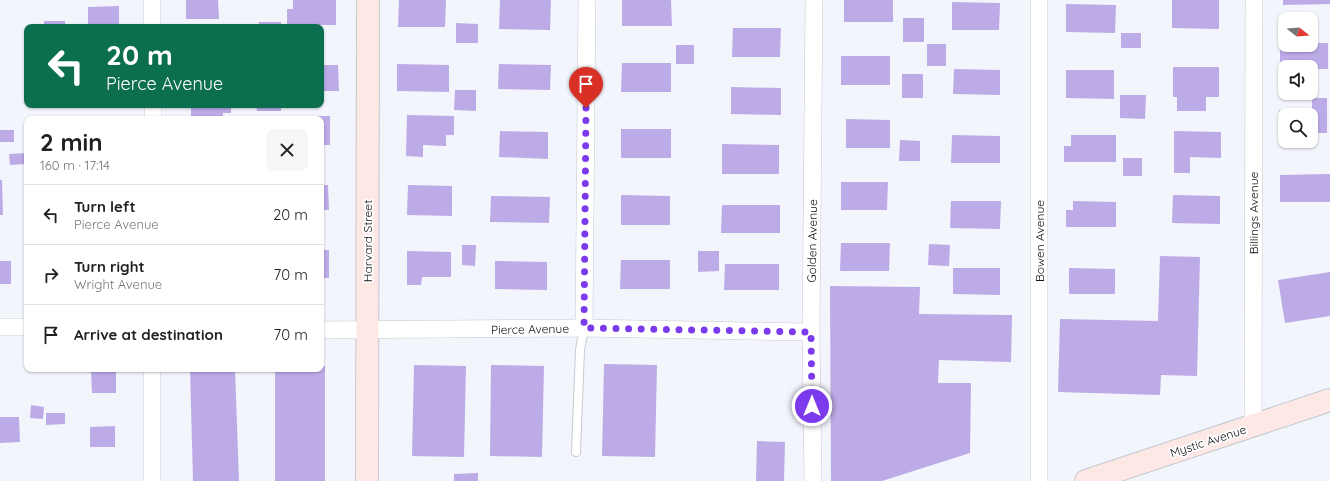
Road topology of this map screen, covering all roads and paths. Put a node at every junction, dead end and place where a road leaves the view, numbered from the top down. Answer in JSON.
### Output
{"nodes":[{"id":1,"x":152,"y":0,"type":"edge"},
{"id":2,"x":368,"y":0,"type":"edge"},
{"id":3,"x":587,"y":0,"type":"edge"},
{"id":4,"x":814,"y":0,"type":"edge"},
{"id":5,"x":1039,"y":0,"type":"edge"},
{"id":6,"x":1254,"y":0,"type":"edge"},
{"id":7,"x":152,"y":24,"type":"edge"},
{"id":8,"x":0,"y":327,"type":"edge"},
{"id":9,"x":24,"y":327,"type":"edge"},
{"id":10,"x":584,"y":328,"type":"junction"},
{"id":11,"x":324,"y":330,"type":"edge"},
{"id":12,"x":367,"y":330,"type":"junction"},
{"id":13,"x":811,"y":332,"type":"junction"},
{"id":14,"x":152,"y":372,"type":"edge"},
{"id":15,"x":1330,"y":400,"type":"edge"},
{"id":16,"x":1253,"y":426,"type":"junction"},
{"id":17,"x":576,"y":452,"type":"dead end"},
{"id":18,"x":152,"y":481,"type":"edge"},
{"id":19,"x":367,"y":481,"type":"edge"},
{"id":20,"x":813,"y":481,"type":"edge"},
{"id":21,"x":1039,"y":481,"type":"edge"},
{"id":22,"x":1086,"y":481,"type":"edge"}],
"edges":[{"from":1,"to":7,"type":"street"},
{"from":2,"to":12,"type":"main road","name":"Harvard Street"},
{"from":3,"to":10,"type":"street"},
{"from":4,"to":13,"type":"street","name":"Golden Avenue"},
{"from":5,"to":21,"type":"street","name":"Bowen Avenue"},
{"from":6,"to":16,"type":"street","name":"Billings Avenue"},
{"from":8,"to":9,"type":"street"},
{"from":10,"to":12,"type":"street","name":"Pierce Avenue"},
{"from":10,"to":13,"type":"street","name":"Pierce Avenue"},
{"from":10,"to":17,"type":"lane"},
{"from":11,"to":12,"type":"street","name":"Pierce Avenue"},
{"from":12,"to":19,"type":"main road","name":"Harvard Street"},
{"from":13,"to":20,"type":"street","name":"Golden Avenue"},
{"from":14,"to":18,"type":"street"},
{"from":15,"to":16,"type":"main road","name":"Mystic Avenue"},
{"from":16,"to":22,"type":"main road","name":"Mystic Avenue"}]}
